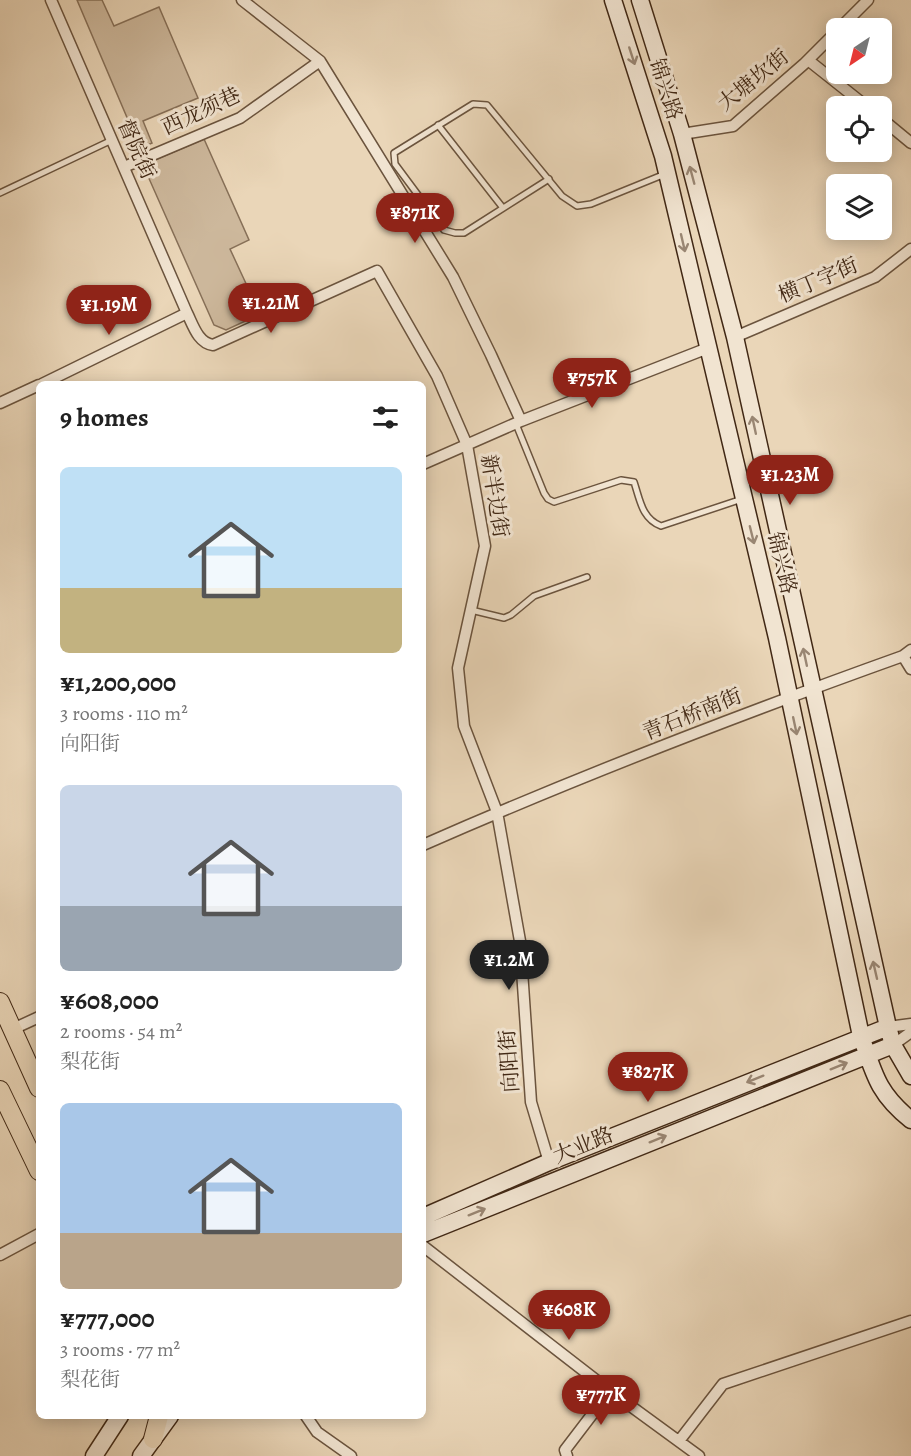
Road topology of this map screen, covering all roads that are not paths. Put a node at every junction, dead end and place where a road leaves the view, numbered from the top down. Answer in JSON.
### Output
{"nodes":[{"id":1,"x":51,"y":0,"type":"edge"},
{"id":2,"x":242,"y":0,"type":"edge"},
{"id":3,"x":613,"y":0,"type":"edge"},
{"id":4,"x":868,"y":0,"type":"edge"},
{"id":5,"x":644,"y":2,"type":"edge"},
{"id":6,"x":850,"y":18,"type":"edge"},
{"id":7,"x":826,"y":42,"type":"edge"},
{"id":8,"x":808,"y":60,"type":"junction"},
{"id":9,"x":320,"y":61,"type":"junction"},
{"id":10,"x":853,"y":96,"type":"edge"},
{"id":11,"x":438,"y":125,"type":"junction"},
{"id":12,"x":892,"y":127,"type":"edge"},
{"id":13,"x":682,"y":134,"type":"junction"},
{"id":14,"x":112,"y":140,"type":"junction"},
{"id":15,"x":911,"y":143,"type":"edge"},
{"id":16,"x":124,"y":167,"type":"junction"},
{"id":17,"x":667,"y":173,"type":"junction"},
{"id":18,"x":549,"y":179,"type":"junction"},
{"id":19,"x":0,"y":193,"type":"edge"},
{"id":20,"x":503,"y":208,"type":"junction"},
{"id":21,"x":911,"y":249,"type":"edge"},
{"id":22,"x":377,"y":271,"type":"joint"},
{"id":23,"x":187,"y":313,"type":"junction"},
{"id":24,"x":735,"y":337,"type":"junction"},
{"id":25,"x":708,"y":348,"type":"junction"},
{"id":26,"x":68,"y":372,"type":"junction"},
{"id":27,"x":49,"y":381,"type":"edge"},
{"id":28,"x":72,"y":381,"type":"edge"},
{"id":29,"x":36,"y":387,"type":"edge"},
{"id":30,"x":0,"y":403,"type":"edge"},
{"id":31,"x":519,"y":422,"type":"junction"},
{"id":32,"x":467,"y":445,"type":"junction"},
{"id":33,"x":426,"y":463,"type":"edge"},
{"id":34,"x":743,"y":498,"type":"junction"},
{"id":35,"x":587,"y":577,"type":"dead end"},
{"id":36,"x":471,"y":610,"type":"junction"},
{"id":37,"x":907,"y":653,"type":"edge"},
{"id":38,"x":911,"y":669,"type":"edge"},
{"id":39,"x":812,"y":688,"type":"junction"},
{"id":40,"x":789,"y":697,"type":"junction"},
{"id":41,"x":497,"y":813,"type":"junction"},
{"id":42,"x":426,"y":844,"type":"edge"},
{"id":43,"x":0,"y":1002,"type":"edge"},
{"id":44,"x":36,"y":1018,"type":"edge"},
{"id":45,"x":911,"y":1024,"type":"edge"},
{"id":46,"x":888,"y":1027,"type":"junction"},
{"id":47,"x":13,"y":1029,"type":"junction"},
{"id":48,"x":911,"y":1032,"type":"edge"},
{"id":49,"x":861,"y":1036,"type":"junction"},
{"id":50,"x":893,"y":1045,"type":"junction"},
{"id":51,"x":867,"y":1054,"type":"junction"},
{"id":52,"x":911,"y":1076,"type":"edge"},
{"id":53,"x":36,"y":1081,"type":"edge"},
{"id":54,"x":0,"y":1090,"type":"edge"},
{"id":55,"x":911,"y":1120,"type":"edge"},
{"id":56,"x":549,"y":1162,"type":"junction"},
{"id":57,"x":36,"y":1165,"type":"edge"},
{"id":58,"x":426,"y":1216,"type":"edge"},
{"id":59,"x":426,"y":1233,"type":"edge"},
{"id":60,"x":36,"y":1236,"type":"edge"},
{"id":61,"x":426,"y":1248,"type":"edge"},
{"id":62,"x":0,"y":1255,"type":"edge"},
{"id":63,"x":911,"y":1321,"type":"edge"},
{"id":64,"x":610,"y":1391,"type":"junction"},
{"id":65,"x":118,"y":1419,"type":"edge"},
{"id":66,"x":158,"y":1419,"type":"edge"},
{"id":67,"x":168,"y":1419,"type":"edge"},
{"id":68,"x":308,"y":1419,"type":"edge"},
{"id":69,"x":153,"y":1439,"type":"junction"},
{"id":70,"x":680,"y":1442,"type":"junction"},
{"id":71,"x":94,"y":1456,"type":"edge"},
{"id":72,"x":141,"y":1456,"type":"edge"},
{"id":73,"x":351,"y":1456,"type":"edge"},
{"id":74,"x":567,"y":1456,"type":"edge"},
{"id":75,"x":699,"y":1456,"type":"edge"}],
"edges":[{"from":1,"to":14,"type":"street","name":"督院街"},
{"from":2,"to":9,"type":"street"},
{"from":3,"to":17,"type":"main road","name":"锦兴路","one_way":true},
{"from":4,"to":6,"type":"street","name":"大塘坎街"},
{"from":5,"to":13,"type":"main road","name":"锦兴路"},
{"from":7,"to":8,"type":"street","name":"大塘坎街"},
{"from":8,"to":10,"type":"street"},
{"from":8,"to":13,"type":"street","name":"大塘坎街"},
{"from":9,"to":16,"type":"street","name":"西龙须巷"},
{"from":9,"to":31,"type":"street"},
{"from":11,"to":18,"type":"lane"},
{"from":11,"to":20,"type":"lane"},
{"from":11,"to":20,"type":"lane"},
{"from":12,"to":15,"type":"street"},
{"from":24,"to":13,"type":"main road","name":"锦兴路","one_way":true},
{"from":14,"to":16,"type":"street","name":"督院街"},
{"from":14,"to":19,"type":"lane"},
{"from":16,"to":23,"type":"street","name":"督院街"},
{"from":17,"to":18,"type":"lane"},
{"from":17,"to":25,"type":"main road","name":"锦兴路","one_way":true},
{"from":18,"to":20,"type":"lane"},
{"from":21,"to":24,"type":"street","name":"横丁字街"},
{"from":22,"to":23,"type":"street","name":"督院街"},
{"from":22,"to":32,"type":"street","name":"新半边街"},
{"from":23,"to":26,"type":"street"},
{"from":39,"to":24,"type":"main road","name":"锦兴路","one_way":true},
{"from":25,"to":31,"type":"street"},
{"from":25,"to":34,"type":"main road","name":"锦兴路"},
{"from":26,"to":27,"type":"street"},
{"from":26,"to":28,"type":"street"},
{"from":29,"to":30,"type":"street"},
{"from":31,"to":32,"type":"street"},
{"from":31,"to":34,"type":"lane"},
{"from":32,"to":33,"type":"street"},
{"from":32,"to":36,"type":"street","name":"新半边街"},
{"from":34,"to":40,"type":"main road","name":"锦兴路","one_way":true},
{"from":35,"to":36,"type":"lane"},
{"from":36,"to":41,"type":"street","name":"新半边街"},
{"from":37,"to":38,"type":"street"},
{"from":37,"to":39,"type":"street","name":"青石桥南街"},
{"from":39,"to":40,"type":"street","name":"青石桥南街"},
{"from":46,"to":39,"type":"main road","name":"锦兴路","one_way":true},
{"from":40,"to":41,"type":"street","name":"青石桥南街"},
{"from":40,"to":49,"type":"main road","name":"锦兴路","one_way":true},
{"from":41,"to":42,"type":"street","name":"青石桥南街"},
{"from":41,"to":56,"type":"street","name":"向阳街"},
{"from":43,"to":47,"type":"main road"},
{"from":44,"to":47,"type":"street"},
{"from":45,"to":46,"type":"street"},
{"from":46,"to":49,"type":"main road","name":"大业路"},
{"from":46,"to":50,"type":"main road","name":"锦兴路"},
{"from":47,"to":53,"type":"main road"},
{"from":48,"to":50,"type":"street"},
{"from":49,"to":51,"type":"main road","name":"锦兴路"},
{"from":49,"to":56,"type":"main road","name":"大业路","one_way":true},
{"from":50,"to":51,"type":"main road","name":"大业路"},
{"from":50,"to":52,"type":"main road","name":"锦兴路"},
{"from":51,"to":55,"type":"main road","name":"锦兴路"},
{"from":59,"to":51,"type":"main road","name":"大业路","one_way":true},
{"from":54,"to":57,"type":"main road"},
{"from":56,"to":58,"type":"main road","name":"大业路"},
{"from":60,"to":62,"type":"street"},
{"from":61,"to":64,"type":"street"},
{"from":63,"to":70,"type":"street"},
{"from":64,"to":70,"type":"street"},
{"from":64,"to":74,"type":"street"},
{"from":65,"to":71,"type":"main road"},
{"from":66,"to":69,"type":"main road"},
{"from":67,"to":69,"type":"main road"},
{"from":68,"to":73,"type":"street"},
{"from":69,"to":72,"type":"main road"},
{"from":70,"to":75,"type":"street"}]}
